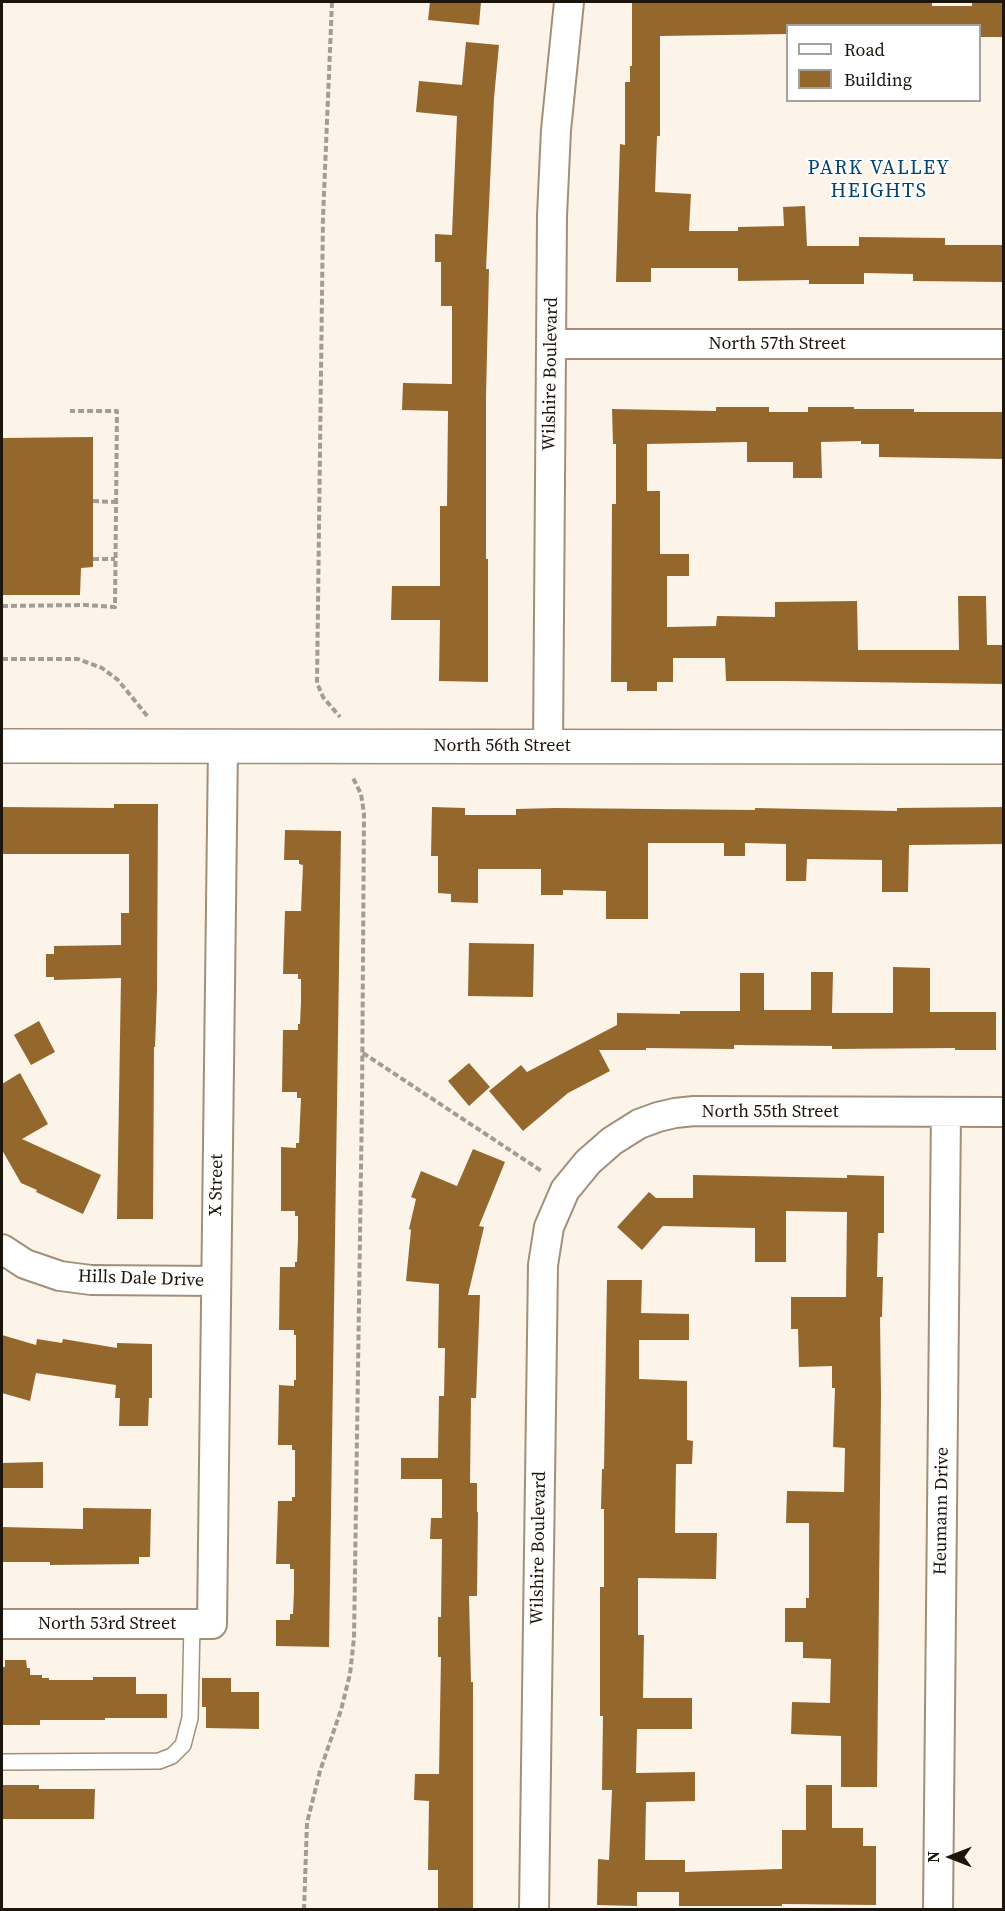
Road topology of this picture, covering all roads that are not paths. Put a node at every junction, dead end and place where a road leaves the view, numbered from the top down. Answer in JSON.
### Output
{"nodes":[{"id":1,"x":569,"y":2,"type":"edge"},
{"id":2,"x":551,"y":344,"type":"junction"},
{"id":3,"x":1004,"y":344,"type":"edge"},
{"id":4,"x":2,"y":746,"type":"edge"},
{"id":5,"x":224,"y":746,"type":"junction"},
{"id":6,"x":548,"y":747,"type":"junction"},
{"id":7,"x":1004,"y":747,"type":"edge"},
{"id":8,"x":946,"y":1112,"type":"junction"},
{"id":9,"x":1004,"y":1112,"type":"edge"},
{"id":10,"x":566,"y":1190,"type":"joint"},
{"id":11,"x":2,"y":1249,"type":"edge"},
{"id":12,"x":216,"y":1281,"type":"junction"},
{"id":13,"x":2,"y":1624,"type":"edge"},
{"id":14,"x":202,"y":1624,"type":"junction"},
{"id":15,"x":2,"y":1762,"type":"edge"},
{"id":16,"x":534,"y":1910,"type":"edge"},
{"id":17,"x":938,"y":1910,"type":"edge"}],
"edges":[{"from":1,"to":2,"type":"street","name":"Wilshire Boulevard"},
{"from":2,"to":3,"type":"street","name":"North 57th Street"},
{"from":2,"to":6,"type":"street","name":"Wilshire Boulevard"},
{"from":4,"to":5,"type":"main road","name":"North 56th Street"},
{"from":5,"to":6,"type":"main road","name":"North 56th Street"},
{"from":5,"to":12,"type":"street","name":"X Street"},
{"from":6,"to":7,"type":"main road","name":"North 56th Street"},
{"from":8,"to":9,"type":"street","name":"North 55th Street"},
{"from":8,"to":10,"type":"street","name":"North 55th Street"},
{"from":8,"to":17,"type":"street","name":"Heumann Drive"},
{"from":10,"to":16,"type":"street","name":"Wilshire Boulevard"},
{"from":11,"to":12,"type":"street","name":"Hills Dale Drive"},
{"from":12,"to":14,"type":"street","name":"X Street"},
{"from":13,"to":14,"type":"street","name":"North 53rd Street"},
{"from":14,"to":15,"type":"lane"}]}
